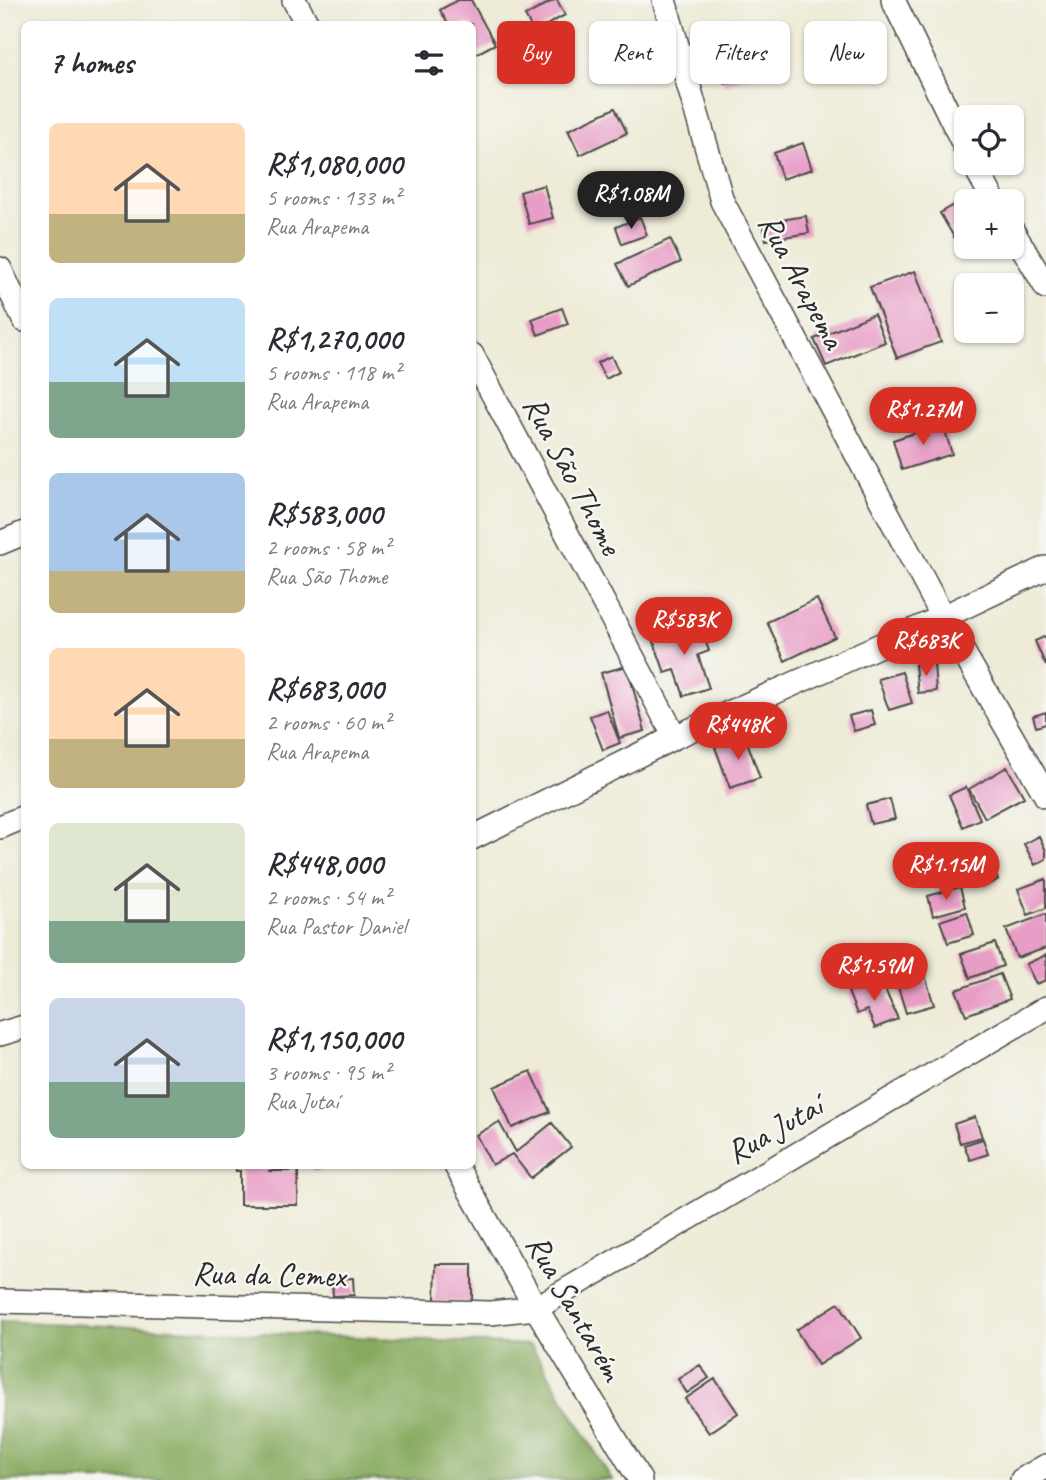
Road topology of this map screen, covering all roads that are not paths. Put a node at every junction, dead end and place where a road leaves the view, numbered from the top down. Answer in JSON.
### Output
{"nodes":[{"id":1,"x":294,"y":0,"type":"edge"},
{"id":2,"x":664,"y":0,"type":"edge"},
{"id":3,"x":893,"y":0,"type":"edge"},
{"id":4,"x":305,"y":21,"type":"edge"},
{"id":5,"x":954,"y":125,"type":"edge"},
{"id":6,"x":1024,"y":250,"type":"edge"},
{"id":7,"x":0,"y":269,"type":"edge"},
{"id":8,"x":1046,"y":287,"type":"edge"},
{"id":9,"x":21,"y":314,"type":"edge"},
{"id":10,"x":476,"y":363,"type":"edge"},
{"id":11,"x":21,"y":534,"type":"edge"},
{"id":12,"x":0,"y":543,"type":"edge"},
{"id":13,"x":1046,"y":568,"type":"edge"},
{"id":14,"x":943,"y":617,"type":"junction"},
{"id":15,"x":675,"y":737,"type":"junction"},
{"id":16,"x":1046,"y":796,"type":"edge"},
{"id":17,"x":21,"y":818,"type":"edge"},
{"id":18,"x":0,"y":827,"type":"edge"},
{"id":19,"x":476,"y":836,"type":"edge"},
{"id":20,"x":1046,"y":1008,"type":"edge"},
{"id":21,"x":21,"y":1028,"type":"edge"},
{"id":22,"x":0,"y":1034,"type":"edge"},
{"id":23,"x":458,"y":1169,"type":"edge"},
{"id":24,"x":0,"y":1301,"type":"edge"},
{"id":25,"x":536,"y":1308,"type":"junction"},
{"id":26,"x":1046,"y":1466,"type":"edge"},
{"id":27,"x":640,"y":1480,"type":"edge"},
{"id":28,"x":1022,"y":1480,"type":"edge"}],
"edges":[{"from":1,"to":4,"type":"street"},
{"from":2,"to":14,"type":"street","name":"Rua Arapema"},
{"from":3,"to":5,"type":"street"},
{"from":6,"to":8,"type":"street"},
{"from":7,"to":9,"type":"street"},
{"from":10,"to":15,"type":"street","name":"Rua São Thome"},
{"from":11,"to":12,"type":"street"},
{"from":13,"to":14,"type":"street"},
{"from":14,"to":15,"type":"street"},
{"from":14,"to":16,"type":"street","name":"Rua Arapema"},
{"from":15,"to":19,"type":"street"},
{"from":17,"to":18,"type":"street"},
{"from":20,"to":25,"type":"street","name":"Rua Jutaí"},
{"from":21,"to":22,"type":"street"},
{"from":23,"to":25,"type":"street","name":"Rua Santarém"},
{"from":24,"to":25,"type":"street","name":"Rua da Cemex"},
{"from":25,"to":27,"type":"street","name":"Rua Santarém"},
{"from":26,"to":28,"type":"street"}]}
